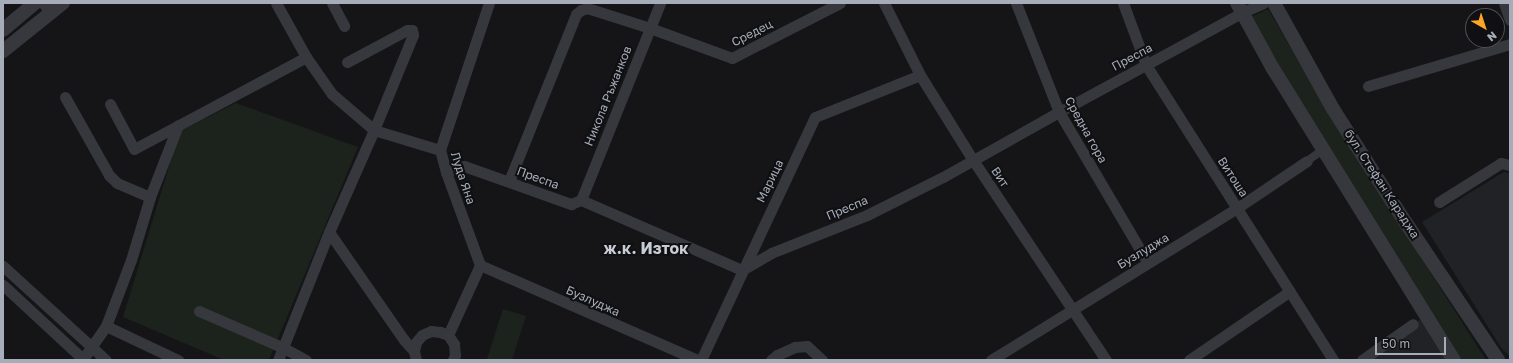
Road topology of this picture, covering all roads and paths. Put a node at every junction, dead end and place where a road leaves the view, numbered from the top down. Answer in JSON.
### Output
{"nodes":[{"id":1,"x":35,"y":3,"type":"edge"},
{"id":2,"x":63,"y":3,"type":"edge"},
{"id":3,"x":276,"y":3,"type":"edge"},
{"id":4,"x":332,"y":3,"type":"edge"},
{"id":5,"x":489,"y":3,"type":"edge"},
{"id":6,"x":660,"y":3,"type":"edge"},
{"id":7,"x":840,"y":3,"type":"edge"},
{"id":8,"x":884,"y":3,"type":"edge"},
{"id":9,"x":1016,"y":3,"type":"edge"},
{"id":10,"x":1123,"y":3,"type":"edge"},
{"id":11,"x":1263,"y":3,"type":"edge"},
{"id":12,"x":1274,"y":3,"type":"edge"},
{"id":13,"x":1504,"y":3,"type":"edge"},
{"id":14,"x":47,"y":8,"type":"edge"},
{"id":15,"x":1239,"y":8,"type":"edge"},
{"id":16,"x":1510,"y":20,"type":"edge"},
{"id":17,"x":344,"y":26,"type":"dead end"},
{"id":18,"x":650,"y":28,"type":"junction"},
{"id":19,"x":3,"y":30,"type":"edge"},
{"id":20,"x":1510,"y":44,"type":"edge"},
{"id":21,"x":3,"y":51,"type":"edge"},
{"id":22,"x":306,"y":57,"type":"junction"},
{"id":23,"x":347,"y":62,"type":"dead end"},
{"id":24,"x":1146,"y":65,"type":"junction"},
{"id":25,"x":920,"y":74,"type":"junction"},
{"id":26,"x":1368,"y":86,"type":"dead end"},
{"id":27,"x":65,"y":97,"type":"dead end"},
{"id":28,"x":110,"y":104,"type":"dead end"},
{"id":29,"x":1058,"y":112,"type":"junction"},
{"id":30,"x":178,"y":125,"type":"junction"},
{"id":31,"x":374,"y":130,"type":"junction"},
{"id":32,"x":440,"y":150,"type":"junction"},
{"id":33,"x":1323,"y":150,"type":"junction"},
{"id":34,"x":973,"y":160,"type":"junction"},
{"id":35,"x":1307,"y":161,"type":"joint"},
{"id":36,"x":1510,"y":165,"type":"edge"},
{"id":37,"x":446,"y":172,"type":"junction"},
{"id":38,"x":509,"y":181,"type":"junction"},
{"id":39,"x":150,"y":197,"type":"junction"},
{"id":40,"x":581,"y":200,"type":"junction"},
{"id":41,"x":1439,"y":202,"type":"dead end"},
{"id":42,"x":1237,"y":208,"type":"junction"},
{"id":43,"x":329,"y":232,"type":"junction"},
{"id":44,"x":1148,"y":263,"type":"junction"},
{"id":45,"x":480,"y":265,"type":"junction"},
{"id":46,"x":3,"y":266,"type":"edge"},
{"id":47,"x":742,"y":270,"type":"junction"},
{"id":48,"x":3,"y":285,"type":"edge"},
{"id":49,"x":1290,"y":291,"type":"junction"},
{"id":50,"x":1072,"y":309,"type":"junction"},
{"id":51,"x":199,"y":311,"type":"dead end"},
{"id":52,"x":1413,"y":324,"type":"dead end"},
{"id":53,"x":106,"y":326,"type":"junction"},
{"id":54,"x":448,"y":336,"type":"junction"},
{"id":55,"x":92,"y":347,"type":"junction"},
{"id":56,"x":284,"y":348,"type":"junction"},
{"id":57,"x":415,"y":356,"type":"edge"},
{"id":58,"x":83,"y":360,"type":"edge"},
{"id":59,"x":106,"y":360,"type":"edge"},
{"id":60,"x":178,"y":360,"type":"edge"},
{"id":61,"x":278,"y":360,"type":"edge"},
{"id":62,"x":306,"y":360,"type":"edge"},
{"id":63,"x":453,"y":360,"type":"edge"},
{"id":64,"x":697,"y":360,"type":"edge"},
{"id":65,"x":701,"y":360,"type":"edge"},
{"id":66,"x":771,"y":360,"type":"edge"},
{"id":67,"x":822,"y":360,"type":"edge"},
{"id":68,"x":991,"y":360,"type":"edge"},
{"id":69,"x":1106,"y":360,"type":"edge"},
{"id":70,"x":1189,"y":360,"type":"edge"},
{"id":71,"x":1333,"y":360,"type":"edge"},
{"id":72,"x":1362,"y":360,"type":"edge"},
{"id":73,"x":1454,"y":360,"type":"edge"},
{"id":74,"x":1498,"y":360,"type":"edge"}],
"edges":[{"from":1,"to":19,"type":"street"},
{"from":2,"to":14,"type":"street"},
{"from":3,"to":22,"type":"street"},
{"from":4,"to":17,"type":"street"},
{"from":5,"to":32,"type":"street","name":"Луда Яна"},
{"from":6,"to":18,"type":"street","name":"Никола Ръжанков"},
{"from":7,"to":18,"type":"street","name":"Средец"},
{"from":8,"to":25,"type":"street","name":"Вит"},
{"from":9,"to":29,"type":"street","name":"Средна гора"},
{"from":10,"to":24,"type":"street","name":"Витоша"},
{"from":11,"to":15,"type":"street","name":"Преспа"},
{"from":12,"to":74,"type":"street","name":"бул. Стефан Караджа"},
{"from":13,"to":16,"type":"street"},
{"from":14,"to":21,"type":"street"},
{"from":15,"to":24,"type":"street","name":"Преспа"},
{"from":15,"to":33,"type":"street"},
{"from":18,"to":38,"type":"street","name":"Средец"},
{"from":18,"to":40,"type":"street","name":"Никола Ръжанков"},
{"from":20,"to":26,"type":"street"},
{"from":22,"to":30,"type":"street"},
{"from":22,"to":31,"type":"street"},
{"from":23,"to":31,"type":"street"},
{"from":24,"to":29,"type":"street","name":"Преспа"},
{"from":24,"to":42,"type":"street","name":"Витоша"},
{"from":25,"to":34,"type":"street","name":"Вит"},
{"from":25,"to":47,"type":"street","name":"Марица"},
{"from":27,"to":39,"type":"street"},
{"from":28,"to":30,"type":"street"},
{"from":29,"to":34,"type":"street","name":"Преспа"},
{"from":29,"to":44,"type":"street","name":"Средна гора"},
{"from":30,"to":39,"type":"street"},
{"from":31,"to":32,"type":"street"},
{"from":31,"to":43,"type":"street"},
{"from":32,"to":37,"type":"street","name":"Луда Яна"},
{"from":33,"to":35,"type":"street"},
{"from":33,"to":73,"type":"street"},
{"from":34,"to":47,"type":"street","name":"Преспа"},
{"from":34,"to":50,"type":"street","name":"Вит"},
{"from":35,"to":42,"type":"street","name":"Бузлуджа"},
{"from":36,"to":41,"type":"street"},
{"from":37,"to":38,"type":"street","name":"Преспа"},
{"from":37,"to":45,"type":"street","name":"Луда Яна"},
{"from":38,"to":40,"type":"street","name":"Преспа"},
{"from":39,"to":53,"type":"street"},
{"from":40,"to":47,"type":"street","name":"Преспа"},
{"from":42,"to":44,"type":"street","name":"Бузлуджа"},
{"from":42,"to":49,"type":"street","name":"Витоша"},
{"from":43,"to":56,"type":"street"},
{"from":43,"to":57,"type":"street"},
{"from":44,"to":50,"type":"street","name":"Бузлуджа"},
{"from":45,"to":54,"type":"street"},
{"from":45,"to":64,"type":"street","name":"Бузлуджа"},
{"from":46,"to":55,"type":"street"},
{"from":47,"to":65,"type":"street","name":"Марица"},
{"from":48,"to":58,"type":"street"},
{"from":49,"to":70,"type":"street"},
{"from":49,"to":71,"type":"street","name":"Витоша"},
{"from":50,"to":68,"type":"street","name":"Бузлуджа"},
{"from":50,"to":69,"type":"street","name":"Вит"},
{"from":51,"to":56,"type":"street"},
{"from":52,"to":72,"type":"street"},
{"from":53,"to":55,"type":"street"},
{"from":53,"to":60,"type":"street"},
{"from":54,"to":57,"type":"street"},
{"from":54,"to":63,"type":"street"},
{"from":55,"to":58,"type":"street"},
{"from":55,"to":59,"type":"street"},
{"from":56,"to":61,"type":"street"},
{"from":56,"to":62,"type":"street"},
{"from":66,"to":67,"type":"street"}]}
